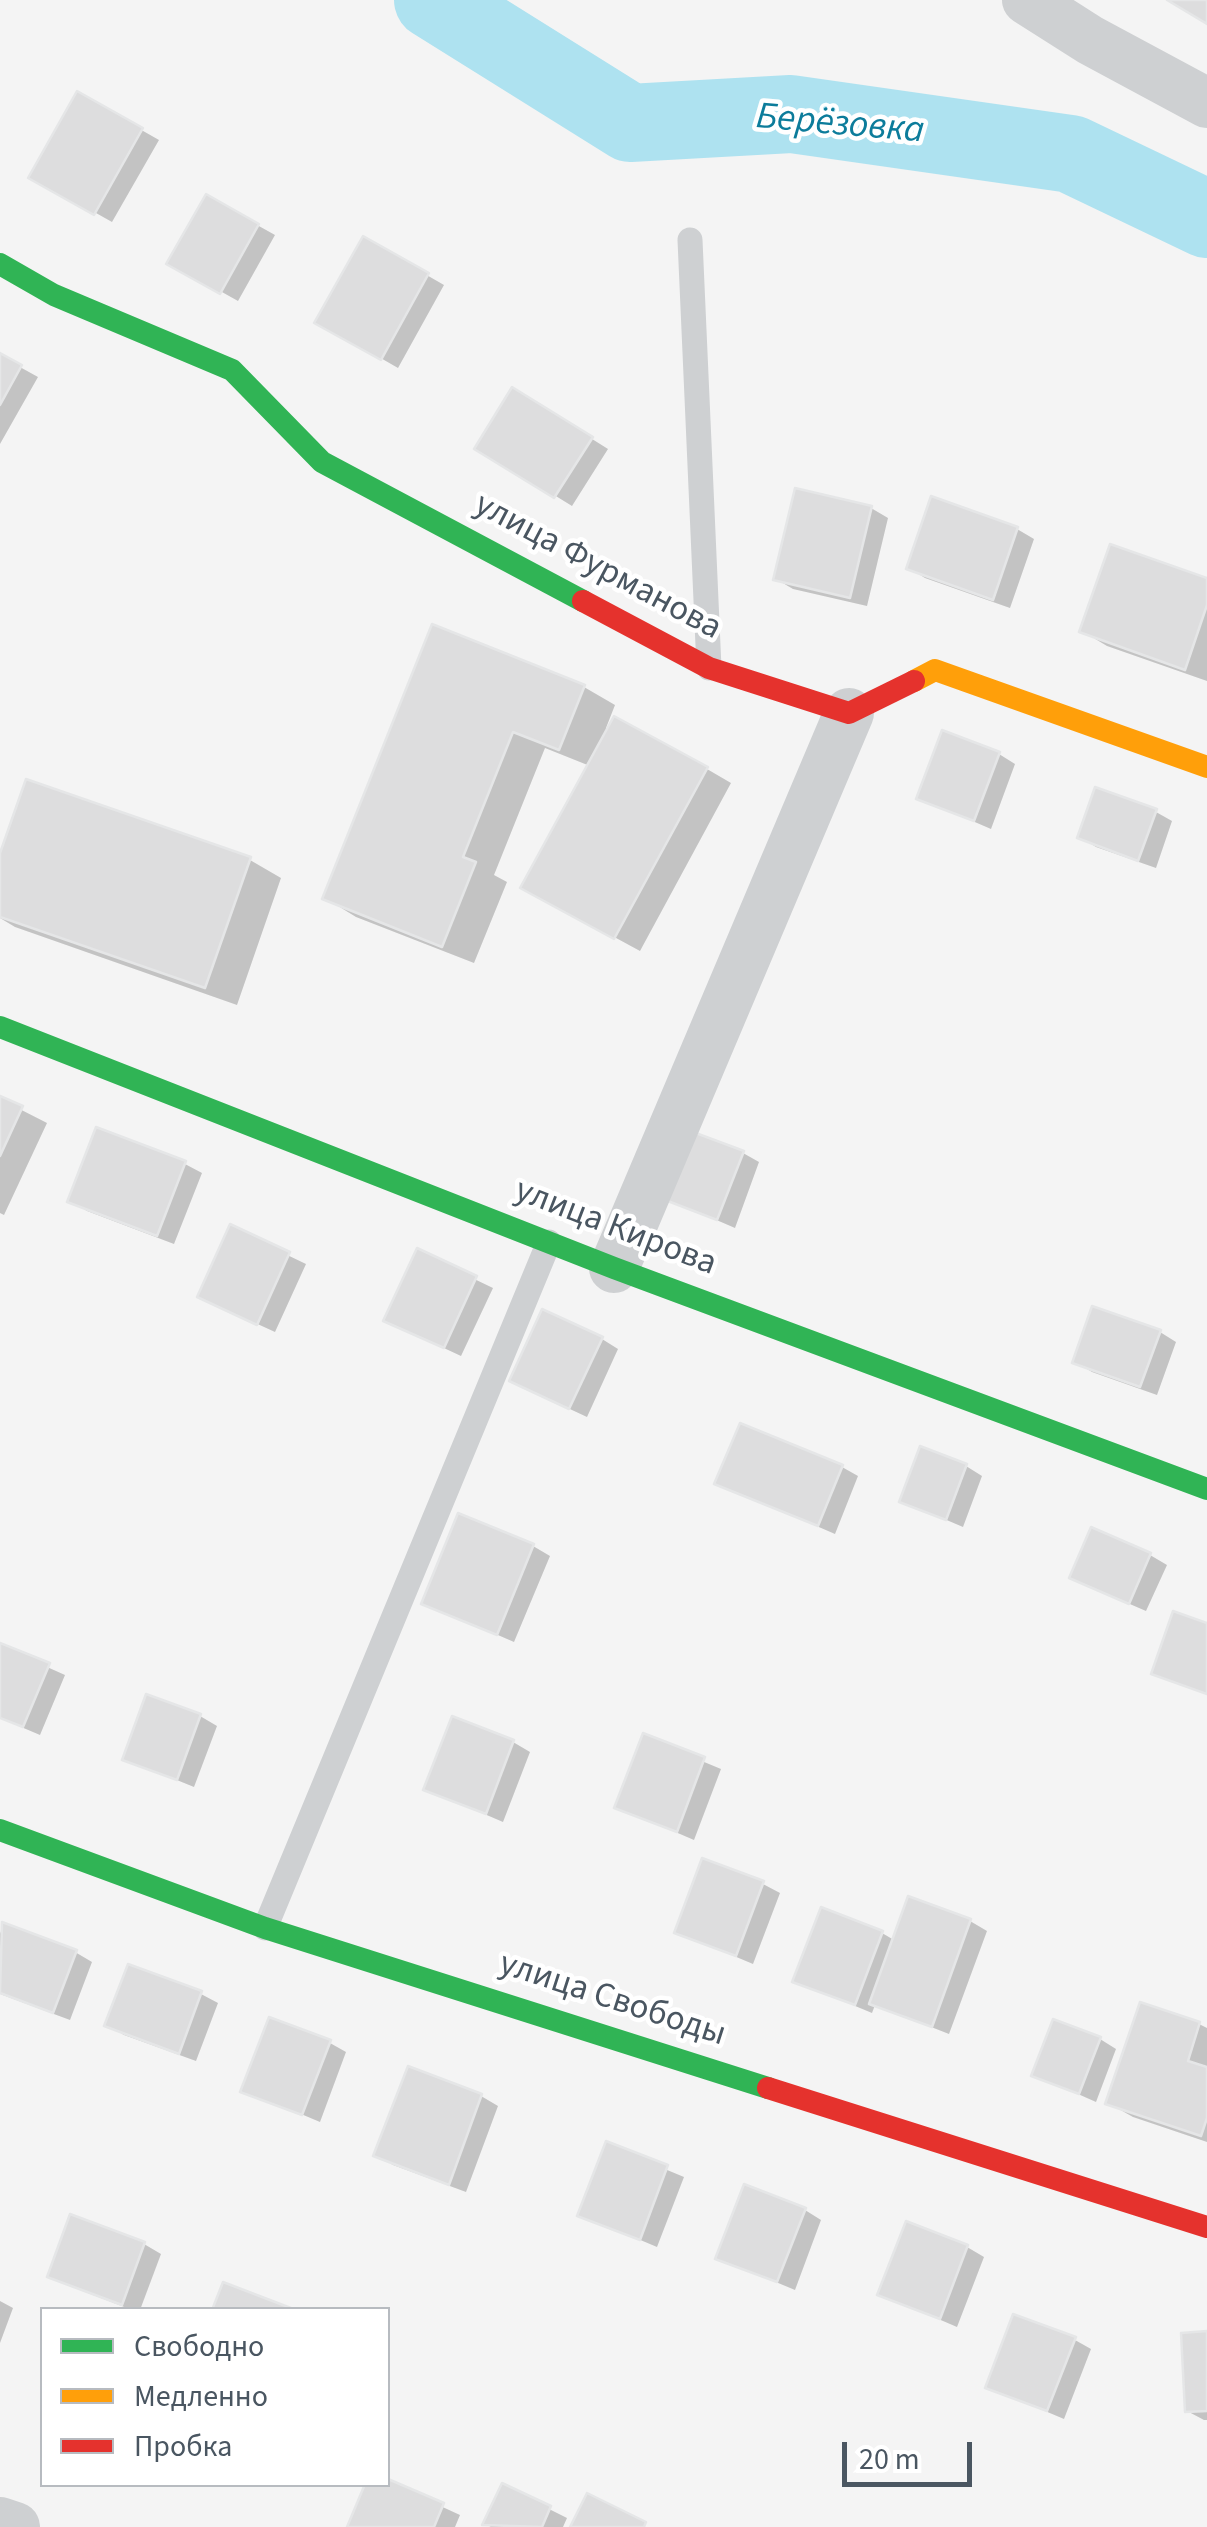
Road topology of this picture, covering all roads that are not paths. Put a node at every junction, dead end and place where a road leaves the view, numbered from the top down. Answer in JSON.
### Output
{"nodes":[{"id":1,"x":1027,"y":0,"type":"edge"},
{"id":2,"x":1207,"y":103,"type":"edge"},
{"id":3,"x":690,"y":240,"type":"dead end"},
{"id":4,"x":0,"y":264,"type":"edge"},
{"id":5,"x":709,"y":668,"type":"junction"},
{"id":6,"x":849,"y":712,"type":"junction"},
{"id":7,"x":1207,"y":768,"type":"edge"},
{"id":8,"x":0,"y":1026,"type":"edge"},
{"id":9,"x":550,"y":1242,"type":"junction"},
{"id":10,"x":614,"y":1268,"type":"junction"},
{"id":11,"x":1207,"y":1489,"type":"edge"},
{"id":12,"x":0,"y":1830,"type":"edge"},
{"id":13,"x":265,"y":1928,"type":"junction"},
{"id":14,"x":1207,"y":2227,"type":"edge"},
{"id":15,"x":0,"y":2522,"type":"edge"},
{"id":16,"x":16,"y":2527,"type":"edge"}],
"edges":[{"from":1,"to":2,"type":"street"},
{"from":3,"to":5,"type":"lane"},
{"from":4,"to":5,"type":"street","name":"улица Фурманова"},
{"from":5,"to":6,"type":"street","name":"улица Фурманова"},
{"from":6,"to":7,"type":"street"},
{"from":6,"to":10,"type":"street"},
{"from":8,"to":9,"type":"street","name":"улица Кирова"},
{"from":9,"to":10,"type":"street","name":"улица Кирова"},
{"from":9,"to":13,"type":"lane"},
{"from":10,"to":11,"type":"street","name":"улица Кирова"},
{"from":12,"to":13,"type":"street","name":"улица Свободы"},
{"from":13,"to":14,"type":"street","name":"улица Свободы"},
{"from":15,"to":16,"type":"street"}]}
